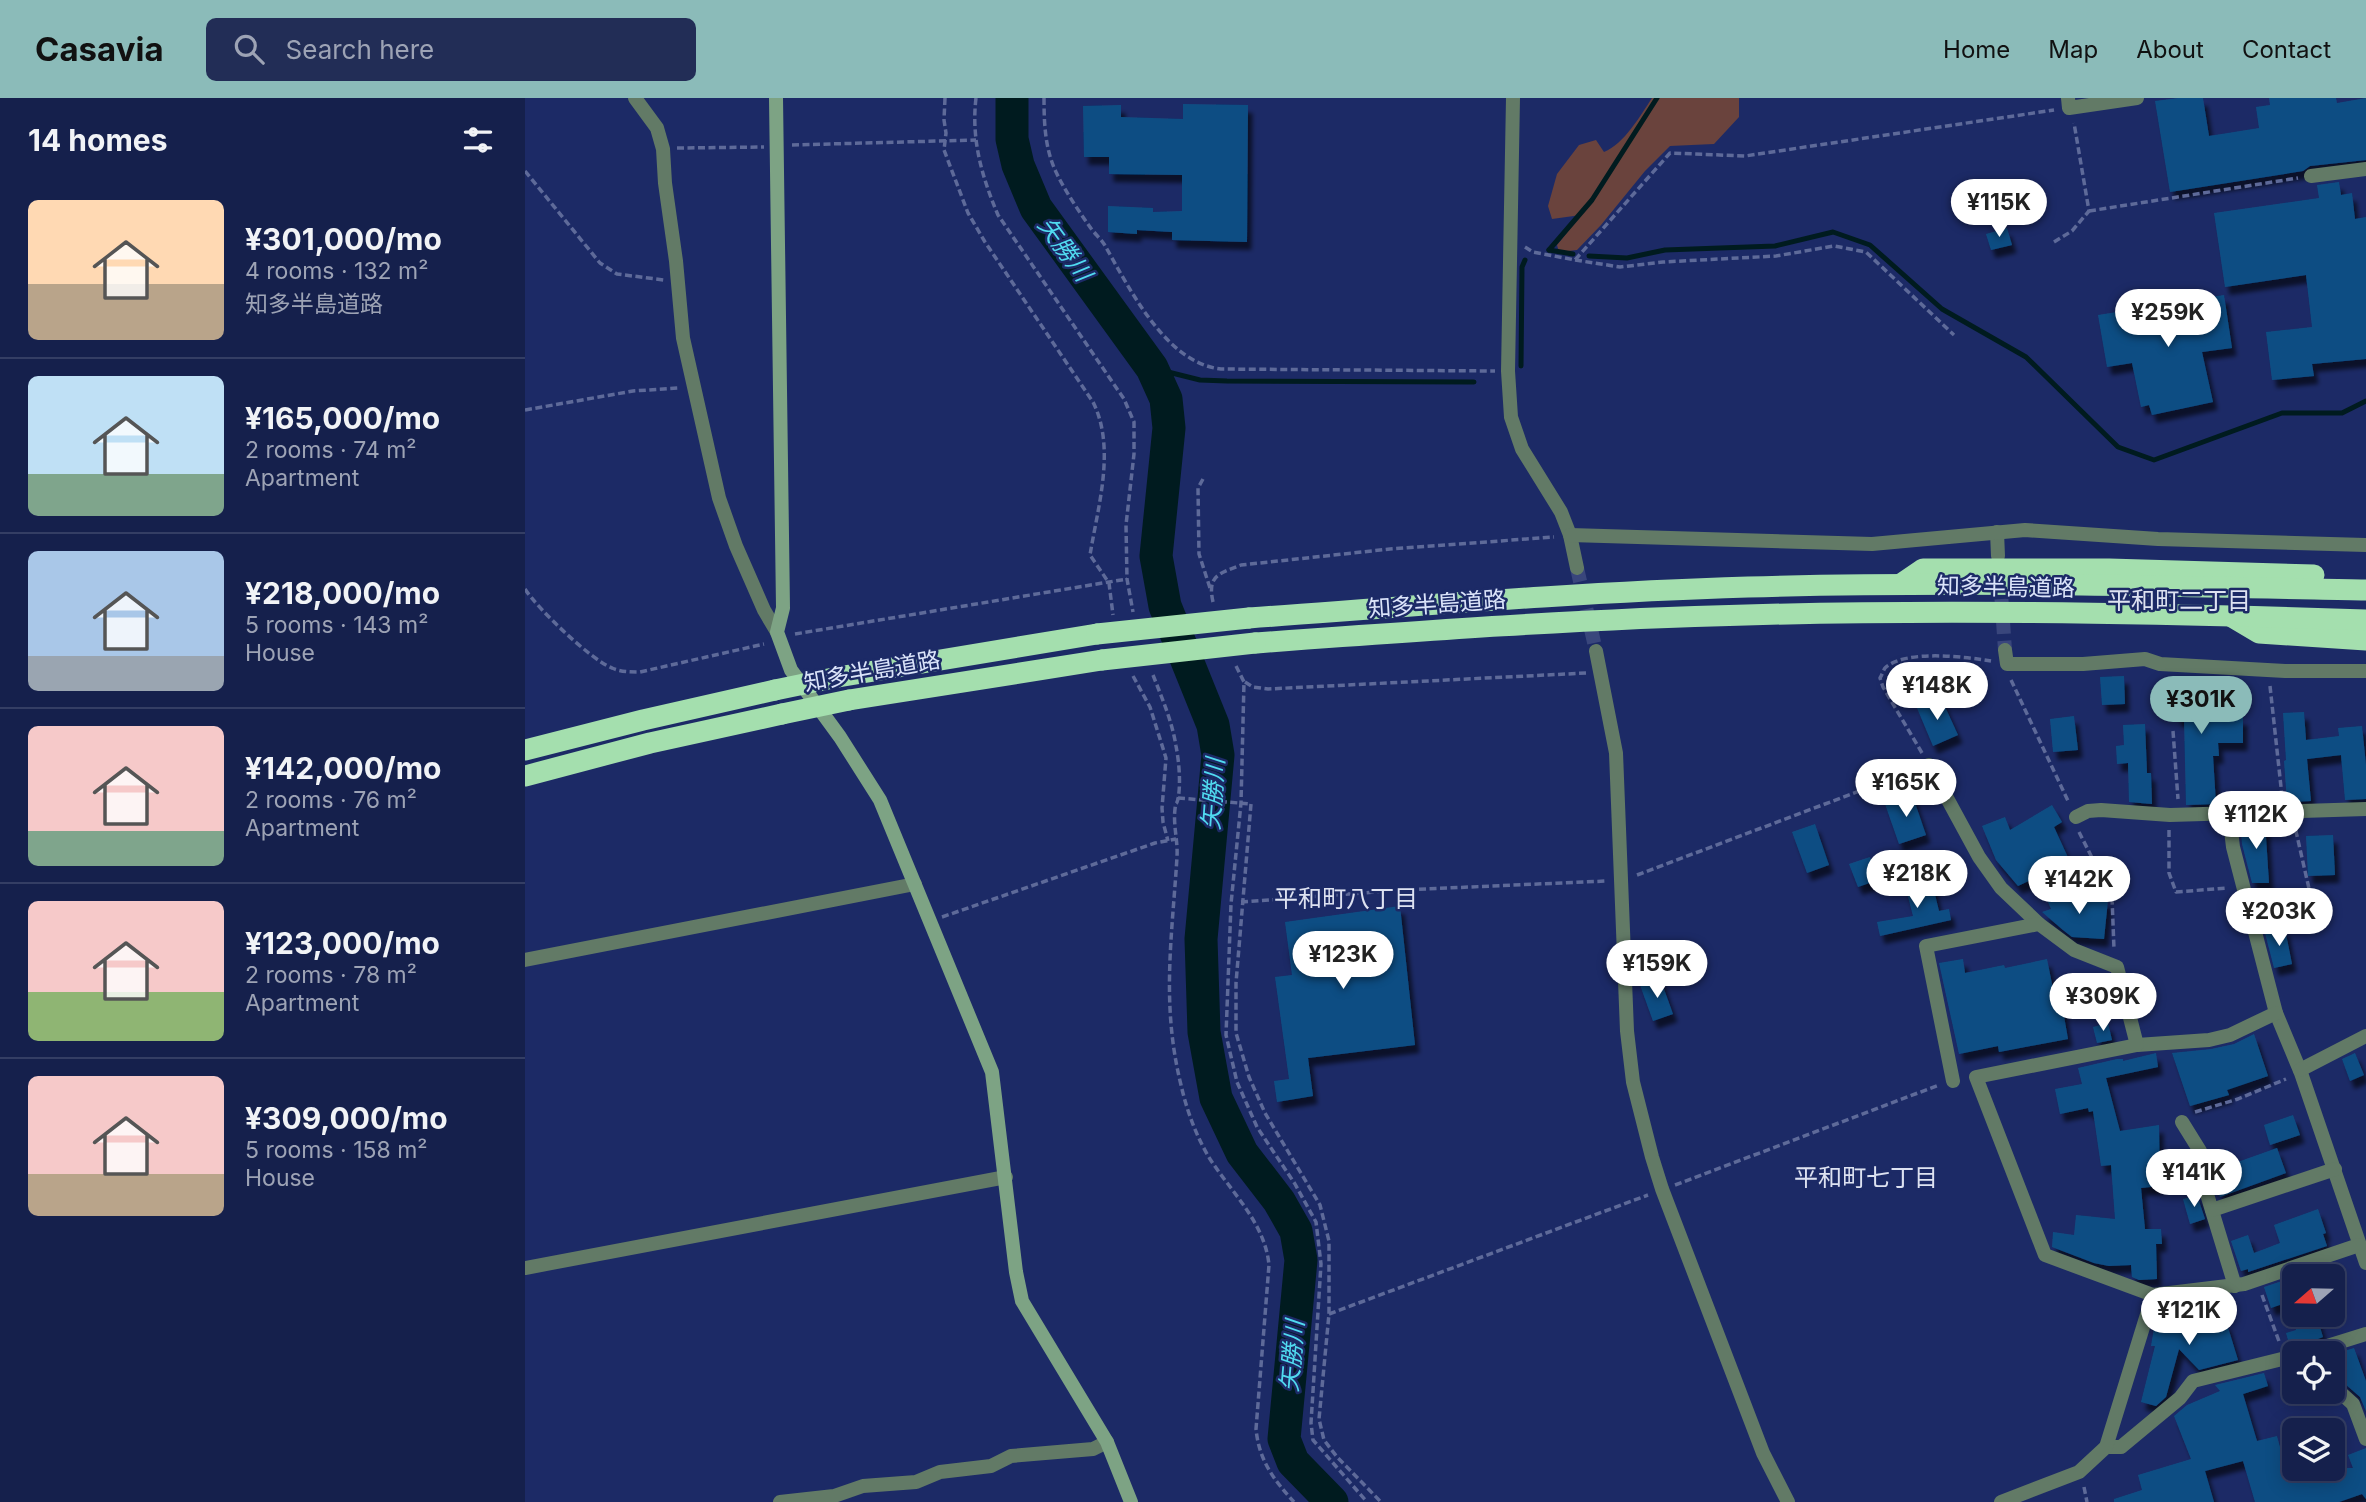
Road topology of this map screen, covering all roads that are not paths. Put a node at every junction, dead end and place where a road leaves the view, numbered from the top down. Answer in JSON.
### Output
{"nodes":[{"id":1,"x":635,"y":98,"type":"edge"},
{"id":2,"x":776,"y":98,"type":"edge"},
{"id":3,"x":1513,"y":98,"type":"edge"},
{"id":4,"x":2137,"y":98,"type":"edge"},
{"id":5,"x":2070,"y":105,"type":"edge"},
{"id":6,"x":2366,"y":169,"type":"edge"},
{"id":7,"x":2311,"y":176,"type":"road end"},
{"id":8,"x":1997,"y":532,"type":"junction"},
{"id":9,"x":1570,"y":535,"type":"junction"},
{"id":10,"x":2366,"y":545,"type":"edge"},
{"id":11,"x":1998,"y":556,"type":"dead end"},
{"id":12,"x":1577,"y":568,"type":"tunnel mouth"},
{"id":13,"x":2366,"y":576,"type":"edge"},
{"id":14,"x":1901,"y":584,"type":"junction"},
{"id":15,"x":2366,"y":590,"type":"edge"},
{"id":16,"x":2229,"y":615,"type":"junction"},
{"id":17,"x":2366,"y":620,"type":"edge"},
{"id":18,"x":779,"y":636,"type":"junction"},
{"id":19,"x":2366,"y":640,"type":"edge"},
{"id":20,"x":1597,"y":651,"type":"tunnel mouth"},
{"id":21,"x":2006,"y":657,"type":"road end"},
{"id":22,"x":2366,"y":670,"type":"edge"},
{"id":23,"x":525,"y":750,"type":"edge"},
{"id":24,"x":1929,"y":765,"type":"road end"},
{"id":25,"x":525,"y":776,"type":"edge"},
{"id":26,"x":2366,"y":809,"type":"edge"},
{"id":27,"x":2229,"y":814,"type":"junction"},
{"id":28,"x":2076,"y":817,"type":"road end"},
{"id":29,"x":915,"y":884,"type":"junction"},
{"id":30,"x":2039,"y":924,"type":"junction"},
{"id":31,"x":525,"y":960,"type":"edge"},
{"id":32,"x":2276,"y":1013,"type":"junction"},
{"id":33,"x":2366,"y":1036,"type":"edge"},
{"id":34,"x":2137,"y":1045,"type":"junction"},
{"id":35,"x":2301,"y":1072,"type":"junction"},
{"id":36,"x":1953,"y":1081,"type":"road end"},
{"id":37,"x":2182,"y":1122,"type":"dead end"},
{"id":38,"x":2335,"y":1169,"type":"junction"},
{"id":39,"x":1006,"y":1177,"type":"junction"},
{"id":40,"x":2212,"y":1210,"type":"junction"},
{"id":41,"x":2359,"y":1245,"type":"junction"},
{"id":42,"x":2366,"y":1263,"type":"edge"},
{"id":43,"x":525,"y":1268,"type":"edge"},
{"id":44,"x":2235,"y":1286,"type":"junction"},
{"id":45,"x":2153,"y":1295,"type":"junction"},
{"id":46,"x":2366,"y":1334,"type":"edge"},
{"id":47,"x":2344,"y":1341,"type":"edge"},
{"id":48,"x":2282,"y":1359,"type":"edge"},
{"id":49,"x":2345,"y":1397,"type":"edge"},
{"id":50,"x":2366,"y":1439,"type":"edge"},
{"id":51,"x":1107,"y":1442,"type":"junction"},
{"id":52,"x":2106,"y":1447,"type":"junction"},
{"id":53,"x":780,"y":1502,"type":"edge"},
{"id":54,"x":1132,"y":1502,"type":"edge"},
{"id":55,"x":1788,"y":1502,"type":"edge"},
{"id":56,"x":2001,"y":1502,"type":"edge"}],
"edges":[{"from":1,"to":18,"type":"street"},
{"from":2,"to":18,"type":"street"},
{"from":3,"to":9,"type":"street"},
{"from":4,"to":5,"type":"street"},
{"from":6,"to":7,"type":"street"},
{"from":8,"to":9,"type":"street"},
{"from":8,"to":10,"type":"street"},
{"from":8,"to":11,"type":"street"},
{"from":9,"to":12,"type":"street"},
{"from":13,"to":14,"type":"highway"},
{"from":14,"to":15,"type":"highway","name":"知多半島道路"},
{"from":14,"to":23,"type":"highway","name":"知多半島道路","bridge":true},
{"from":16,"to":17,"type":"highway","name":"知多半島道路"},
{"from":16,"to":19,"type":"highway"},
{"from":16,"to":25,"type":"highway","name":"知多半島道路","bridge":true},
{"from":18,"to":29,"type":"street"},
{"from":20,"to":55,"type":"street"},
{"from":21,"to":22,"type":"street"},
{"from":24,"to":30,"type":"street"},
{"from":26,"to":27,"type":"street"},
{"from":27,"to":28,"type":"street"},
{"from":27,"to":32,"type":"street"},
{"from":29,"to":31,"type":"street"},
{"from":29,"to":39,"type":"street"},
{"from":30,"to":34,"type":"street"},
{"from":30,"to":36,"type":"street"},
{"from":32,"to":34,"type":"street"},
{"from":32,"to":35,"type":"street"},
{"from":33,"to":35,"type":"street"},
{"from":34,"to":45,"type":"street"},
{"from":35,"to":38,"type":"street"},
{"from":37,"to":40,"type":"street"},
{"from":38,"to":40,"type":"street"},
{"from":38,"to":41,"type":"street"},
{"from":39,"to":43,"type":"street"},
{"from":39,"to":51,"type":"street"},
{"from":40,"to":44,"type":"street"},
{"from":41,"to":42,"type":"street"},
{"from":41,"to":44,"type":"street"},
{"from":44,"to":45,"type":"street"},
{"from":45,"to":52,"type":"street"},
{"from":46,"to":47,"type":"street"},
{"from":48,"to":52,"type":"street"},
{"from":49,"to":50,"type":"street"},
{"from":51,"to":53,"type":"street"},
{"from":51,"to":54,"type":"street"},
{"from":52,"to":56,"type":"street"}]}
